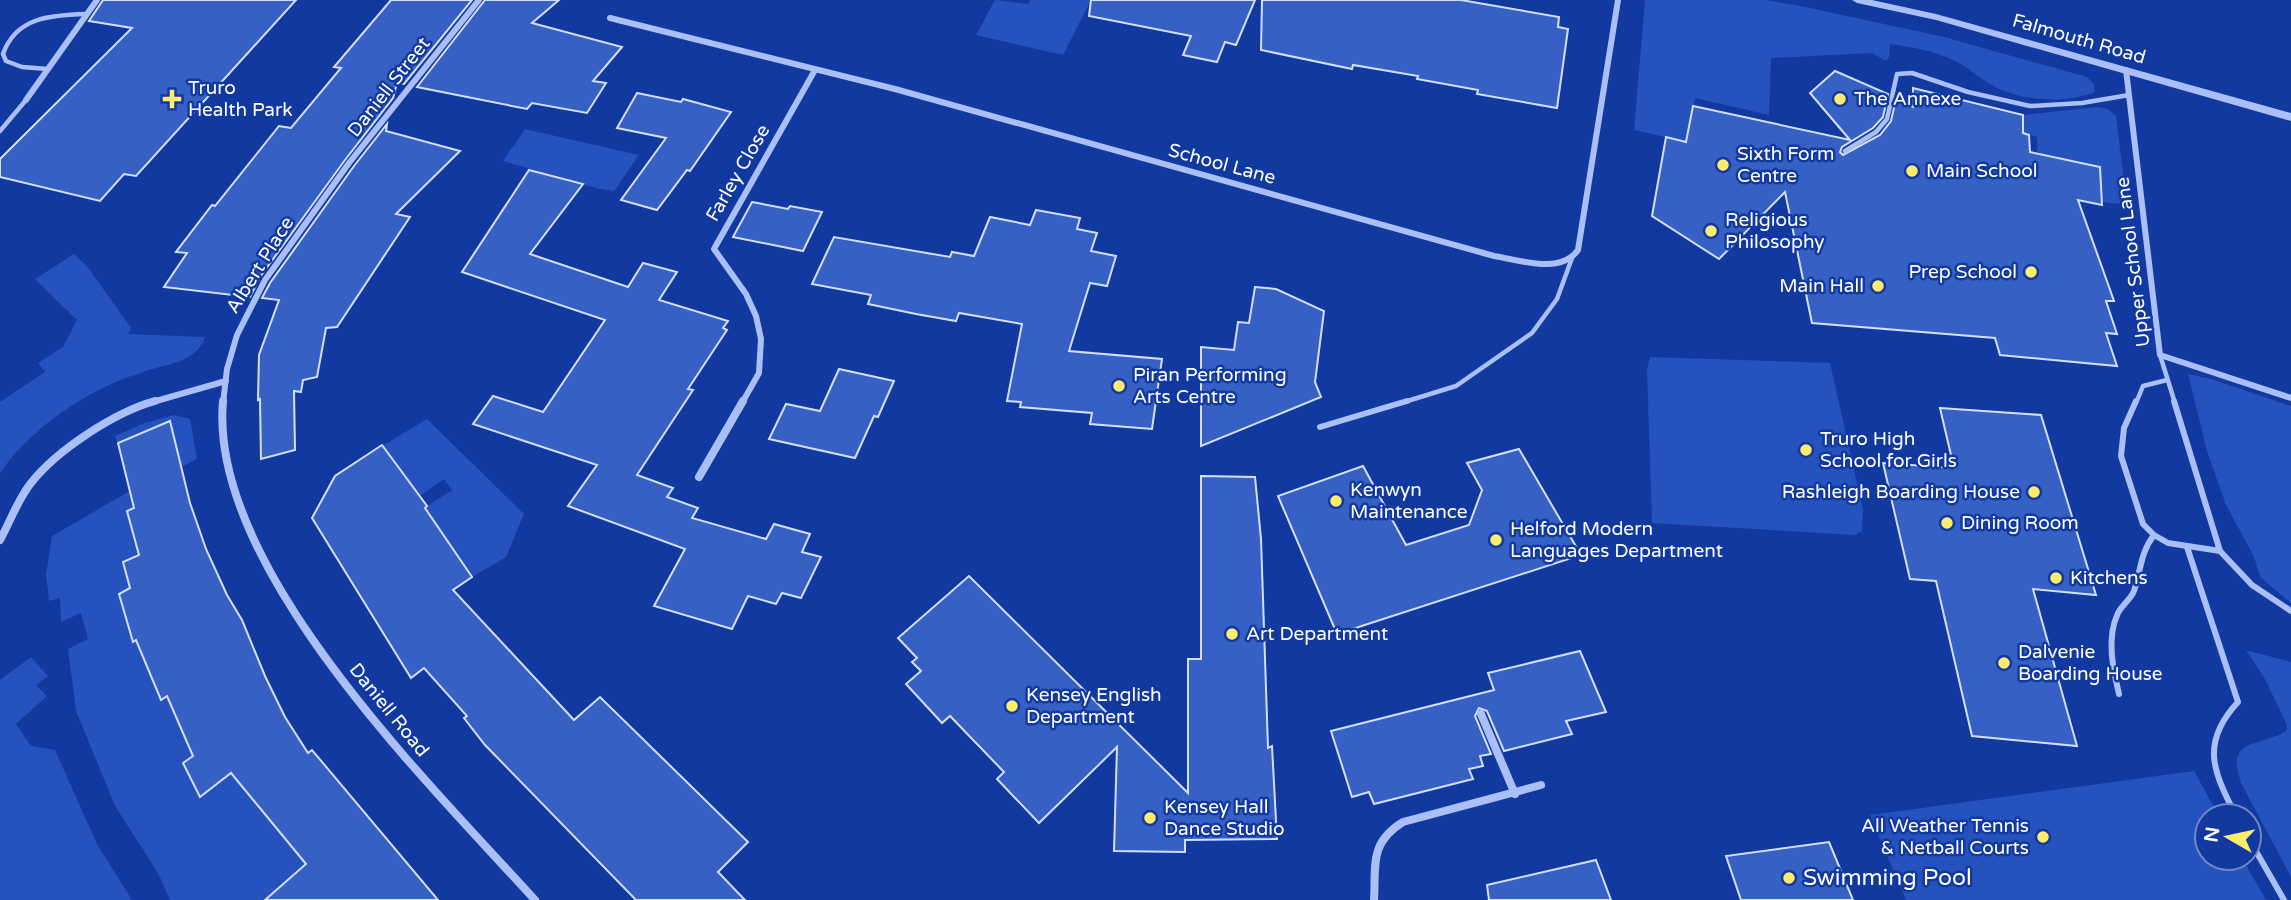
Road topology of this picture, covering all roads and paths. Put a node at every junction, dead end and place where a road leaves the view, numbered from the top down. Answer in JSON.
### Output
{"nodes":[{"id":1,"x":97,"y":0,"type":"edge"},
{"id":2,"x":479,"y":0,"type":"edge"},
{"id":3,"x":1618,"y":0,"type":"edge"},
{"id":4,"x":1857,"y":0,"type":"edge"},
{"id":5,"x":86,"y":14,"type":"junction"},
{"id":6,"x":610,"y":18,"type":"dead end"},
{"id":7,"x":48,"y":69,"type":"junction"},
{"id":8,"x":814,"y":70,"type":"junction"},
{"id":9,"x":2126,"y":70,"type":"junction"},
{"id":10,"x":2129,"y":95,"type":"junction"},
{"id":11,"x":26,"y":100,"type":"joint"},
{"id":12,"x":2291,"y":117,"type":"edge"},
{"id":13,"x":0,"y":131,"type":"edge"},
{"id":14,"x":1845,"y":151,"type":"dead end"},
{"id":15,"x":325,"y":194,"type":"joint"},
{"id":16,"x":1572,"y":258,"type":"junction"},
{"id":17,"x":2160,"y":355,"type":"junction"},
{"id":18,"x":2167,"y":380,"type":"junction"},
{"id":19,"x":226,"y":382,"type":"junction"},
{"id":20,"x":2291,"y":398,"type":"edge"},
{"id":21,"x":1320,"y":427,"type":"dead end"},
{"id":22,"x":699,"y":477,"type":"dead end"},
{"id":23,"x":246,"y":520,"type":"joint"},
{"id":24,"x":2154,"y":536,"type":"junction"},
{"id":25,"x":0,"y":540,"type":"edge"},
{"id":26,"x":2187,"y":547,"type":"junction"},
{"id":27,"x":2220,"y":551,"type":"junction"},
{"id":28,"x":2291,"y":611,"type":"edge"},
{"id":29,"x":2119,"y":694,"type":"dead end"},
{"id":30,"x":1481,"y":714,"type":"dead end"},
{"id":31,"x":1541,"y":785,"type":"dead end"},
{"id":32,"x":1515,"y":794,"type":"junction"},
{"id":33,"x":2231,"y":802,"type":"edge"},
{"id":34,"x":2263,"y":863,"type":"edge"},
{"id":35,"x":534,"y":900,"type":"edge"},
{"id":36,"x":1374,"y":900,"type":"edge"},
{"id":37,"x":2284,"y":900,"type":"edge"}],
"edges":[{"from":1,"to":5,"type":"street"},
{"from":2,"to":15,"type":"street","name":"Daniell Street"},
{"from":3,"to":16,"type":"street"},
{"from":4,"to":9,"type":"street","name":"Falmouth Road"},
{"from":5,"to":7,"type":"street"},
{"from":5,"to":7,"type":"lane"},
{"from":6,"to":8,"type":"street","name":"School Lane"},
{"from":7,"to":11,"type":"street"},
{"from":8,"to":16,"type":"street","name":"School Lane"},
{"from":8,"to":22,"type":"street","name":"Farley Close"},
{"from":9,"to":10,"type":"street","name":"Upper School Lane"},
{"from":9,"to":12,"type":"street","name":"Falmouth Road"},
{"from":10,"to":14,"type":"lane"},
{"from":10,"to":17,"type":"street","name":"Upper School Lane"},
{"from":11,"to":13,"type":"lane"},
{"from":15,"to":19,"type":"street","name":"Albert Place"},
{"from":16,"to":21,"type":"lane"},
{"from":17,"to":18,"type":"lane"},
{"from":17,"to":20,"type":"street","name":"Upper School Lane"},
{"from":18,"to":24,"type":"lane"},
{"from":18,"to":27,"type":"lane"},
{"from":19,"to":23,"type":"street","name":"Albert Place"},
{"from":19,"to":25,"type":"street"},
{"from":23,"to":35,"type":"street","name":"Daniell Road"},
{"from":24,"to":26,"type":"lane"},
{"from":24,"to":29,"type":"lane"},
{"from":26,"to":27,"type":"lane"},
{"from":26,"to":33,"type":"lane"},
{"from":27,"to":28,"type":"lane"},
{"from":30,"to":32,"type":"street"},
{"from":31,"to":32,"type":"street"},
{"from":32,"to":36,"type":"street"},
{"from":34,"to":37,"type":"lane"}]}
